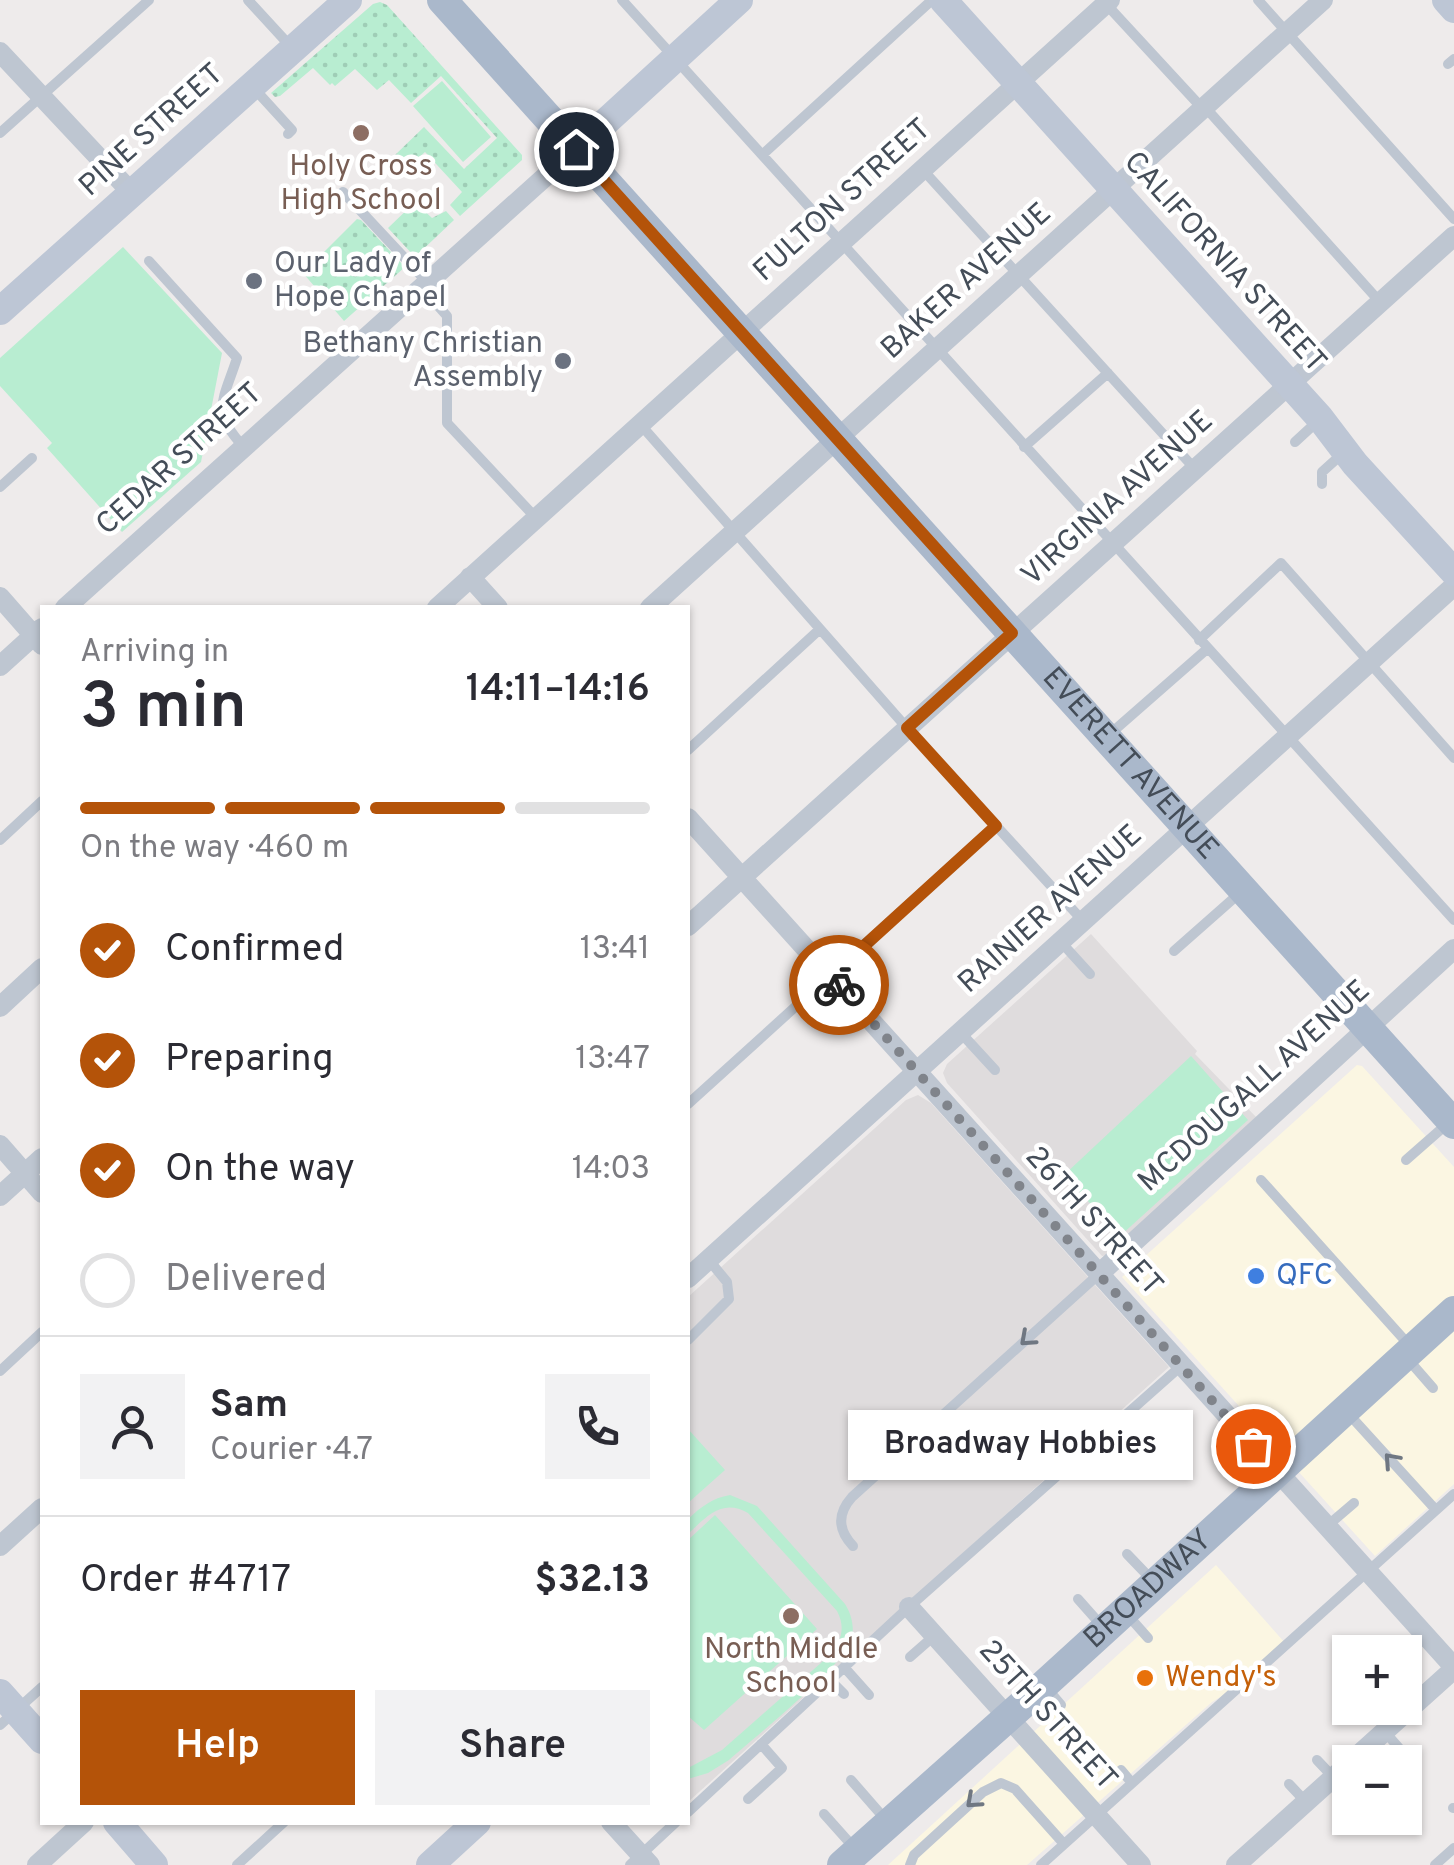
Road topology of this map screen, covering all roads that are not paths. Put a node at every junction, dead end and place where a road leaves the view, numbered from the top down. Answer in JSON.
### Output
{"nodes":[{"id":1,"x":148,"y":0,"type":"edge"},
{"id":2,"x":248,"y":0,"type":"edge"},
{"id":3,"x":348,"y":0,"type":"edge"},
{"id":4,"x":442,"y":0,"type":"edge"},
{"id":5,"x":622,"y":0,"type":"edge"},
{"id":6,"x":739,"y":0,"type":"edge"},
{"id":7,"x":932,"y":0,"type":"edge"},
{"id":8,"x":943,"y":0,"type":"edge"},
{"id":9,"x":1258,"y":0,"type":"edge"},
{"id":10,"x":1446,"y":0,"type":"edge"},
{"id":11,"x":1108,"y":2,"type":"edge"},
{"id":12,"x":1313,"y":3,"type":"edge"},
{"id":13,"x":1454,"y":9,"type":"edge"},
{"id":14,"x":1287,"y":32,"type":"junction"},
{"id":15,"x":292,"y":49,"type":"junction"},
{"id":16,"x":0,"y":52,"type":"edge"},
{"id":17,"x":675,"y":59,"type":"junction"},
{"id":18,"x":1019,"y":84,"type":"junction"},
{"id":19,"x":252,"y":85,"type":"junction"},
{"id":20,"x":41,"y":96,"type":"junction"},
{"id":21,"x":1204,"y":108,"type":"junction"},
{"id":22,"x":0,"y":133,"type":"edge"},
{"id":23,"x":288,"y":134,"type":"dead end"},
{"id":24,"x":576,"y":149,"type":"junction"},
{"id":25,"x":762,"y":155,"type":"junction"},
{"id":26,"x":923,"y":170,"type":"junction"},
{"id":27,"x":1114,"y":190,"type":"junction"},
{"id":28,"x":131,"y":192,"type":"junction"},
{"id":29,"x":343,"y":192,"type":"dead end"},
{"id":30,"x":1454,"y":219,"type":"edge"},
{"id":31,"x":1454,"y":236,"type":"edge"},
{"id":32,"x":841,"y":243,"type":"junction"},
{"id":33,"x":148,"y":261,"type":"dead end"},
{"id":34,"x":1021,"y":274,"type":"junction"},
{"id":35,"x":425,"y":285,"type":"junction"},
{"id":36,"x":1381,"y":303,"type":"junction"},
{"id":37,"x":0,"y":311,"type":"edge"},
{"id":38,"x":741,"y":332,"type":"junction"},
{"id":39,"x":937,"y":350,"type":"junction"},
{"id":40,"x":1108,"y":372,"type":"junction"},
{"id":41,"x":1291,"y":385,"type":"junction"},
{"id":42,"x":1320,"y":418,"type":"junction"},
{"id":43,"x":640,"y":424,"type":"junction"},
{"id":44,"x":836,"y":439,"type":"junction"},
{"id":45,"x":1295,"y":442,"type":"dead end"},
{"id":46,"x":243,"y":446,"type":"junction"},
{"id":47,"x":1024,"y":447,"type":"junction"},
{"id":48,"x":1345,"y":450,"type":"junction"},
{"id":49,"x":32,"y":458,"type":"dead end"},
{"id":50,"x":1195,"y":470,"type":"junction"},
{"id":51,"x":1322,"y":484,"type":"dead end"},
{"id":52,"x":0,"y":487,"type":"edge"},
{"id":53,"x":536,"y":518,"type":"junction"},
{"id":54,"x":734,"y":532,"type":"junction"},
{"id":55,"x":1112,"y":545,"type":"junction"},
{"id":56,"x":1454,"y":572,"type":"edge"},
{"id":57,"x":470,"y":577,"type":"junction"},
{"id":58,"x":1454,"y":586,"type":"edge"},
{"id":59,"x":0,"y":597,"type":"edge"},
{"id":60,"x":68,"y":605,"type":"edge"},
{"id":61,"x":440,"y":605,"type":"edge"},
{"id":62,"x":495,"y":605,"type":"edge"},
{"id":63,"x":653,"y":605,"type":"edge"},
{"id":64,"x":820,"y":630,"type":"junction"},
{"id":65,"x":1012,"y":633,"type":"junction"},
{"id":66,"x":40,"y":636,"type":"edge"},
{"id":67,"x":1203,"y":645,"type":"junction"},
{"id":68,"x":1369,"y":662,"type":"junction"},
{"id":69,"x":0,"y":666,"type":"edge"},
{"id":70,"x":907,"y":728,"type":"junction"},
{"id":71,"x":1287,"y":737,"type":"junction"},
{"id":72,"x":1106,"y":738,"type":"junction"},
{"id":73,"x":690,"y":748,"type":"edge"},
{"id":74,"x":1454,"y":758,"type":"edge"},
{"id":75,"x":40,"y":804,"type":"edge"},
{"id":76,"x":690,"y":820,"type":"edge"},
{"id":77,"x":996,"y":826,"type":"junction"},
{"id":78,"x":1186,"y":828,"type":"junction"},
{"id":79,"x":0,"y":840,"type":"edge"},
{"id":80,"x":741,"y":877,"type":"junction"},
{"id":81,"x":1243,"y":890,"type":"junction"},
{"id":82,"x":1454,"y":920,"type":"edge"},
{"id":83,"x":1083,"y":921,"type":"junction"},
{"id":84,"x":690,"y":924,"type":"edge"},
{"id":85,"x":1060,"y":942,"type":"junction"},
{"id":86,"x":1454,"y":949,"type":"edge"},
{"id":87,"x":1174,"y":951,"type":"dead end"},
{"id":88,"x":40,"y":970,"type":"edge"},
{"id":89,"x":1090,"y":974,"type":"dead end"},
{"id":90,"x":831,"y":976,"type":"junction"},
{"id":91,"x":0,"y":1006,"type":"edge"},
{"id":92,"x":1367,"y":1028,"type":"junction"},
{"id":93,"x":960,"y":1032,"type":"junction"},
{"id":94,"x":995,"y":1070,"type":"dead end"},
{"id":95,"x":916,"y":1071,"type":"junction"},
{"id":96,"x":690,"y":1102,"type":"edge"},
{"id":97,"x":1453,"y":1121,"type":"edge"},
{"id":98,"x":0,"y":1146,"type":"edge"},
{"id":99,"x":40,"y":1160,"type":"edge"},
{"id":100,"x":1406,"y":1160,"type":"dead end"},
{"id":101,"x":26,"y":1174,"type":"junction"},
{"id":102,"x":1261,"y":1180,"type":"dead end"},
{"id":103,"x":40,"y":1190,"type":"edge"},
{"id":104,"x":0,"y":1196,"type":"edge"},
{"id":105,"x":708,"y":1260,"type":"junction"},
{"id":106,"x":1099,"y":1274,"type":"junction"},
{"id":107,"x":690,"y":1276,"type":"edge"},
{"id":108,"x":1454,"y":1311,"type":"edge"},
{"id":109,"x":40,"y":1334,"type":"edge"},
{"id":110,"x":690,"y":1338,"type":"edge"},
{"id":111,"x":1409,"y":1352,"type":"junction"},
{"id":112,"x":1182,"y":1365,"type":"junction"},
{"id":113,"x":0,"y":1370,"type":"edge"},
{"id":114,"x":1433,"y":1388,"type":"dead end"},
{"id":115,"x":1345,"y":1410,"type":"junction"},
{"id":116,"x":1276,"y":1472,"type":"junction"},
{"id":117,"x":1454,"y":1494,"type":"edge"},
{"id":118,"x":1354,"y":1503,"type":"dead end"},
{"id":119,"x":40,"y":1510,"type":"edge"},
{"id":120,"x":1436,"y":1510,"type":"junction"},
{"id":121,"x":1006,"y":1520,"type":"junction"},
{"id":122,"x":1326,"y":1527,"type":"junction"},
{"id":123,"x":1015,"y":1530,"type":"dead end"},
{"id":124,"x":0,"y":1546,"type":"edge"},
{"id":125,"x":853,"y":1546,"type":"dead end"},
{"id":126,"x":1127,"y":1554,"type":"dead end"},
{"id":127,"x":1367,"y":1572,"type":"junction"},
{"id":128,"x":1155,"y":1584,"type":"junction"},
{"id":129,"x":1078,"y":1599,"type":"dead end"},
{"id":130,"x":909,"y":1607,"type":"junction"},
{"id":131,"x":1115,"y":1620,"type":"junction"},
{"id":132,"x":934,"y":1636,"type":"junction"},
{"id":133,"x":1148,"y":1638,"type":"dead end"},
{"id":134,"x":910,"y":1658,"type":"dead end"},
{"id":135,"x":844,"y":1668,"type":"junction"},
{"id":136,"x":1454,"y":1668,"type":"edge"},
{"id":137,"x":830,"y":1680,"type":"junction"},
{"id":138,"x":40,"y":1688,"type":"edge"},
{"id":139,"x":844,"y":1694,"type":"dead end"},
{"id":140,"x":868,"y":1695,"type":"dead end"},
{"id":141,"x":5,"y":1710,"type":"edge"},
{"id":142,"x":1008,"y":1718,"type":"junction"},
{"id":143,"x":1384,"y":1731,"type":"junction"},
{"id":144,"x":40,"y":1738,"type":"edge"},
{"id":145,"x":761,"y":1744,"type":"junction"},
{"id":146,"x":1369,"y":1745,"type":"edge"},
{"id":147,"x":1396,"y":1745,"type":"edge"},
{"id":148,"x":1316,"y":1760,"type":"dead end"},
{"id":149,"x":1121,"y":1770,"type":"dead end"},
{"id":150,"x":1332,"y":1777,"type":"edge"},
{"id":151,"x":1332,"y":1779,"type":"edge"},
{"id":152,"x":850,"y":1780,"type":"dead end"},
{"id":153,"x":1132,"y":1783,"type":"junction"},
{"id":154,"x":1289,"y":1784,"type":"dead end"},
{"id":155,"x":748,"y":1799,"type":"dead end"},
{"id":156,"x":1306,"y":1802,"type":"junction"},
{"id":157,"x":690,"y":1810,"type":"edge"},
{"id":158,"x":824,"y":1814,"type":"dead end"},
{"id":159,"x":1096,"y":1815,"type":"junction"},
{"id":160,"x":889,"y":1823,"type":"junction"},
{"id":161,"x":81,"y":1825,"type":"edge"},
{"id":162,"x":120,"y":1825,"type":"edge"},
{"id":163,"x":281,"y":1825,"type":"edge"},
{"id":164,"x":474,"y":1825,"type":"edge"},
{"id":165,"x":613,"y":1825,"type":"edge"},
{"id":166,"x":673,"y":1825,"type":"edge"},
{"id":167,"x":1064,"y":1844,"type":"junction"},
{"id":168,"x":1454,"y":1848,"type":"edge"},
{"id":169,"x":851,"y":1860,"type":"edge"},
{"id":170,"x":640,"y":1862,"type":"edge"},
{"id":171,"x":37,"y":1865,"type":"edge"},
{"id":172,"x":154,"y":1865,"type":"edge"},
{"id":173,"x":237,"y":1865,"type":"edge"},
{"id":174,"x":430,"y":1865,"type":"edge"},
{"id":175,"x":910,"y":1865,"type":"edge"},
{"id":176,"x":1041,"y":1865,"type":"edge"},
{"id":177,"x":1141,"y":1865,"type":"edge"},
{"id":178,"x":1236,"y":1865,"type":"edge"},
{"id":179,"x":1435,"y":1865,"type":"edge"}],
"edges":[{"from":1,"to":20,"type":"lane"},
{"from":2,"to":15,"type":"lane"},
{"from":3,"to":15,"type":"street","name":"PINE STREET"},
{"from":4,"to":24,"type":"main road","name":"EVERETT AVENUE"},
{"from":5,"to":17,"type":"lane"},
{"from":6,"to":17,"type":"street","name":"CEDAR STREET"},
{"from":7,"to":25,"type":"lane"},
{"from":8,"to":18,"type":"street","name":"CALIFORNIA STREET"},
{"from":9,"to":14,"type":"lane"},
{"from":10,"to":13,"type":"street"},
{"from":11,"to":18,"type":"street","name":"FULTON STREET"},
{"from":11,"to":21,"type":"lane"},
{"from":12,"to":14,"type":"street","name":"BAKER AVENUE"},
{"from":14,"to":21,"type":"street","name":"BAKER AVENUE"},
{"from":14,"to":30,"type":"lane"},
{"from":15,"to":19,"type":"street","name":"PINE STREET"},
{"from":16,"to":20,"type":"street"},
{"from":17,"to":24,"type":"street","name":"CEDAR STREET"},
{"from":17,"to":25,"type":"lane"},
{"from":18,"to":26,"type":"street","name":"FULTON STREET"},
{"from":18,"to":27,"type":"street","name":"CALIFORNIA STREET"},
{"from":19,"to":23,"type":"lane"},
{"from":19,"to":28,"type":"street","name":"PINE STREET"},
{"from":20,"to":22,"type":"lane"},
{"from":20,"to":28,"type":"street"},
{"from":21,"to":27,"type":"street","name":"BAKER AVENUE"},
{"from":21,"to":36,"type":"lane"},
{"from":24,"to":35,"type":"street","name":"CEDAR STREET"},
{"from":24,"to":38,"type":"main road","name":"EVERETT AVENUE"},
{"from":25,"to":32,"type":"lane"},
{"from":26,"to":32,"type":"street","name":"FULTON STREET"},
{"from":26,"to":34,"type":"lane"},
{"from":27,"to":34,"type":"street","name":"BAKER AVENUE"},
{"from":27,"to":41,"type":"street","name":"CALIFORNIA STREET"},
{"from":28,"to":37,"type":"street","name":"PINE STREET"},
{"from":29,"to":35,"type":"lane"},
{"from":31,"to":36,"type":"street","name":"VIRGINIA AVENUE"},
{"from":32,"to":38,"type":"street","name":"FULTON STREET"},
{"from":32,"to":39,"type":"lane"},
{"from":33,"to":46,"type":"lane"},
{"from":34,"to":39,"type":"street","name":"BAKER AVENUE"},
{"from":34,"to":40,"type":"lane"},
{"from":35,"to":46,"type":"street","name":"CEDAR STREET"},
{"from":35,"to":53,"type":"lane"},
{"from":36,"to":41,"type":"street","name":"VIRGINIA AVENUE"},
{"from":38,"to":43,"type":"street","name":"FULTON STREET"},
{"from":38,"to":44,"type":"main road","name":"EVERETT AVENUE"},
{"from":39,"to":44,"type":"street","name":"BAKER AVENUE"},
{"from":39,"to":47,"type":"lane"},
{"from":40,"to":47,"type":"lane"},
{"from":40,"to":50,"type":"lane"},
{"from":41,"to":42,"type":"street","name":"CALIFORNIA STREET"},
{"from":41,"to":50,"type":"street","name":"VIRGINIA AVENUE"},
{"from":42,"to":45,"type":"lane"},
{"from":42,"to":48,"type":"street","name":"CALIFORNIA STREET"},
{"from":43,"to":53,"type":"street","name":"FULTON STREET"},
{"from":43,"to":54,"type":"lane"},
{"from":44,"to":54,"type":"street","name":"BAKER AVENUE"},
{"from":44,"to":65,"type":"main road","name":"EVERETT AVENUE"},
{"from":46,"to":60,"type":"street","name":"CEDAR STREET"},
{"from":47,"to":55,"type":"lane"},
{"from":48,"to":51,"type":"lane"},
{"from":48,"to":56,"type":"street","name":"CALIFORNIA STREET"},
{"from":49,"to":52,"type":"lane"},
{"from":50,"to":55,"type":"street","name":"VIRGINIA AVENUE"},
{"from":53,"to":57,"type":"street","name":"FULTON STREET"},
{"from":54,"to":63,"type":"street","name":"BAKER AVENUE"},
{"from":54,"to":64,"type":"lane"},
{"from":55,"to":65,"type":"street","name":"VIRGINIA AVENUE"},
{"from":55,"to":67,"type":"lane"},
{"from":57,"to":61,"type":"street","name":"FULTON STREET"},
{"from":57,"to":62,"type":"street"},
{"from":58,"to":68,"type":"street","name":"RAINIER AVENUE"},
{"from":59,"to":66,"type":"street"},
{"from":64,"to":70,"type":"lane"},
{"from":64,"to":73,"type":"lane"},
{"from":65,"to":70,"type":"street","name":"VIRGINIA AVENUE"},
{"from":65,"to":72,"type":"main road","name":"EVERETT AVENUE"},
{"from":66,"to":69,"type":"street"},
{"from":67,"to":68,"type":"lane"},
{"from":67,"to":71,"type":"lane"},
{"from":67,"to":72,"type":"lane"},
{"from":68,"to":71,"type":"street","name":"RAINIER AVENUE"},
{"from":68,"to":74,"type":"lane"},
{"from":70,"to":77,"type":"lane"},
{"from":70,"to":80,"type":"street","name":"VIRGINIA AVENUE"},
{"from":71,"to":78,"type":"street","name":"RAINIER AVENUE"},
{"from":71,"to":82,"type":"lane"},
{"from":72,"to":78,"type":"main road","name":"EVERETT AVENUE"},
{"from":75,"to":79,"type":"lane"},
{"from":76,"to":80,"type":"street","name":"26TH STREET"},
{"from":77,"to":83,"type":"lane"},
{"from":77,"to":90,"type":"lane"},
{"from":78,"to":81,"type":"main road","name":"EVERETT AVENUE"},
{"from":78,"to":83,"type":"street","name":"RAINIER AVENUE"},
{"from":80,"to":84,"type":"street","name":"VIRGINIA AVENUE"},
{"from":80,"to":90,"type":"street","name":"26TH STREET"},
{"from":81,"to":87,"type":"lane"},
{"from":81,"to":92,"type":"main road","name":"EVERETT AVENUE"},
{"from":83,"to":85,"type":"street","name":"RAINIER AVENUE"},
{"from":85,"to":89,"type":"lane"},
{"from":85,"to":93,"type":"street","name":"RAINIER AVENUE"},
{"from":86,"to":92,"type":"street","name":"MCDOUGALL AVENUE"},
{"from":88,"to":91,"type":"street"},
{"from":90,"to":95,"type":"street","name":"26TH STREET"},
{"from":90,"to":96,"type":"lane"},
{"from":92,"to":97,"type":"main road","name":"EVERETT AVENUE"},
{"from":92,"to":106,"type":"street","name":"MCDOUGALL AVENUE"},
{"from":93,"to":94,"type":"lane"},
{"from":93,"to":95,"type":"street","name":"RAINIER AVENUE"},
{"from":95,"to":105,"type":"street","name":"RAINIER AVENUE"},
{"from":95,"to":106,"type":"street","name":"26TH STREET"},
{"from":97,"to":100,"type":"lane"},
{"from":98,"to":101,"type":"street"},
{"from":99,"to":101,"type":"street"},
{"from":101,"to":103,"type":"street"},
{"from":101,"to":104,"type":"street"},
{"from":102,"to":111,"type":"lane"},
{"from":105,"to":107,"type":"street","name":"RAINIER AVENUE"},
{"from":105,"to":110,"type":"lane"},
{"from":106,"to":112,"type":"street","name":"26TH STREET"},
{"from":106,"to":125,"type":"lane","one_way":true},
{"from":108,"to":111,"type":"main road","name":"BROADWAY"},
{"from":109,"to":113,"type":"lane"},
{"from":111,"to":114,"type":"lane"},
{"from":111,"to":115,"type":"main road","name":"BROADWAY"},
{"from":112,"to":116,"type":"street","name":"26TH STREET"},
{"from":112,"to":121,"type":"lane"},
{"from":115,"to":116,"type":"main road","name":"BROADWAY"},
{"from":120,"to":115,"type":"lane","one_way":true},
{"from":116,"to":122,"type":"street","name":"26TH STREET"},
{"from":116,"to":128,"type":"main road","name":"BROADWAY"},
{"from":117,"to":120,"type":"lane"},
{"from":118,"to":122,"type":"lane"},
{"from":119,"to":124,"type":"street"},
{"from":120,"to":127,"type":"lane"},
{"from":121,"to":123,"type":"lane"},
{"from":121,"to":130,"type":"lane"},
{"from":122,"to":127,"type":"street","name":"26TH STREET"},
{"from":126,"to":128,"type":"lane"},
{"from":127,"to":136,"type":"street","name":"26TH STREET"},
{"from":127,"to":153,"type":"lane"},
{"from":128,"to":131,"type":"main road","name":"BROADWAY"},
{"from":129,"to":131,"type":"lane"},
{"from":130,"to":132,"type":"street","name":"25TH STREET"},
{"from":130,"to":135,"type":"lane"},
{"from":131,"to":133,"type":"lane"},
{"from":131,"to":142,"type":"main road","name":"BROADWAY"},
{"from":132,"to":134,"type":"lane"},
{"from":132,"to":142,"type":"street","name":"25TH STREET"},
{"from":135,"to":137,"type":"lane"},
{"from":135,"to":140,"type":"lane"},
{"from":136,"to":143,"type":"street"},
{"from":137,"to":139,"type":"lane"},
{"from":137,"to":145,"type":"lane"},
{"from":138,"to":141,"type":"lane"},
{"from":141,"to":144,"type":"street"},
{"from":142,"to":159,"type":"street","name":"25TH STREET"},
{"from":142,"to":160,"type":"main road","name":"BROADWAY"},
{"from":143,"to":146,"type":"street"},
{"from":143,"to":147,"type":"lane"},
{"from":145,"to":155,"type":"lane"},
{"from":145,"to":157,"type":"lane"},
{"from":148,"to":150,"type":"lane"},
{"from":149,"to":153,"type":"lane"},
{"from":151,"to":156,"type":"street"},
{"from":152,"to":160,"type":"lane"},
{"from":153,"to":159,"type":"lane"},
{"from":154,"to":156,"type":"lane"},
{"from":156,"to":178,"type":"street"},
{"from":158,"to":169,"type":"lane"},
{"from":159,"to":167,"type":"lane"},
{"from":159,"to":177,"type":"street","name":"25TH STREET"},
{"from":160,"to":169,"type":"main road","name":"BROADWAY"},
{"from":161,"to":171,"type":"street"},
{"from":162,"to":172,"type":"street"},
{"from":163,"to":173,"type":"lane"},
{"from":164,"to":174,"type":"street"},
{"from":165,"to":170,"type":"street"},
{"from":166,"to":170,"type":"lane"},
{"from":167,"to":175,"type":"lane","one_way":true},
{"from":167,"to":176,"type":"lane"},
{"from":168,"to":179,"type":"lane"}]}
